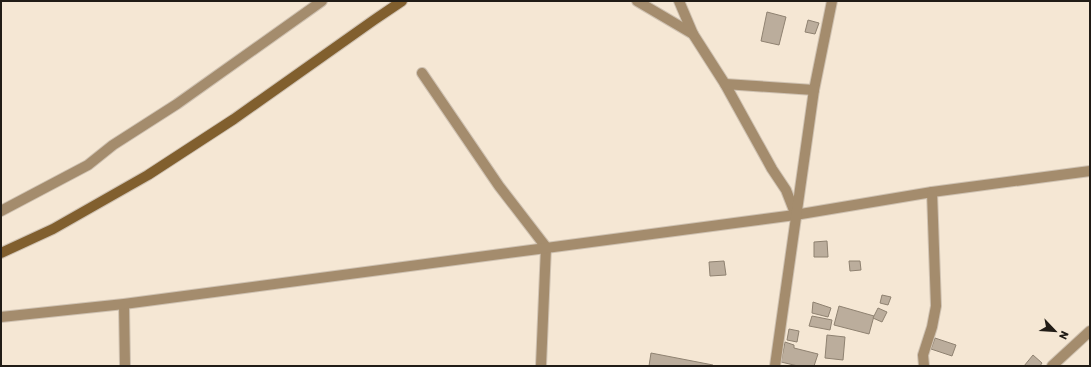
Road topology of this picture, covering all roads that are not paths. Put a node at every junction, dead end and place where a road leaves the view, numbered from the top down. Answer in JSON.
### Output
{"nodes":[{"id":1,"x":322,"y":1,"type":"edge"},
{"id":2,"x":402,"y":1,"type":"edge"},
{"id":3,"x":637,"y":1,"type":"edge"},
{"id":4,"x":679,"y":1,"type":"edge"},
{"id":5,"x":832,"y":1,"type":"edge"},
{"id":6,"x":693,"y":34,"type":"junction"},
{"id":7,"x":422,"y":74,"type":"dead end"},
{"id":8,"x":725,"y":84,"type":"junction"},
{"id":9,"x":814,"y":90,"type":"junction"},
{"id":10,"x":1090,"y":171,"type":"edge"},
{"id":11,"x":932,"y":192,"type":"junction"},
{"id":12,"x":1,"y":211,"type":"edge"},
{"id":13,"x":795,"y":215,"type":"junction"},
{"id":14,"x":546,"y":247,"type":"junction"},
{"id":15,"x":1,"y":253,"type":"edge"},
{"id":16,"x":124,"y":304,"type":"junction"},
{"id":17,"x":1,"y":316,"type":"edge"},
{"id":18,"x":1090,"y":331,"type":"edge"},
{"id":19,"x":125,"y":366,"type":"edge"},
{"id":20,"x":541,"y":366,"type":"edge"},
{"id":21,"x":775,"y":366,"type":"edge"},
{"id":22,"x":924,"y":366,"type":"edge"},
{"id":23,"x":1052,"y":366,"type":"edge"}],
"edges":[{"from":1,"to":12,"type":"street"},
{"from":2,"to":15,"type":"main road"},
{"from":3,"to":6,"type":"street"},
{"from":4,"to":6,"type":"street"},
{"from":5,"to":9,"type":"street"},
{"from":6,"to":8,"type":"street"},
{"from":7,"to":14,"type":"street"},
{"from":8,"to":9,"type":"street"},
{"from":8,"to":13,"type":"street"},
{"from":9,"to":13,"type":"street"},
{"from":10,"to":11,"type":"street"},
{"from":11,"to":13,"type":"street"},
{"from":11,"to":22,"type":"street"},
{"from":13,"to":14,"type":"street"},
{"from":13,"to":21,"type":"street"},
{"from":14,"to":16,"type":"street"},
{"from":14,"to":20,"type":"street"},
{"from":16,"to":17,"type":"street"},
{"from":16,"to":19,"type":"street"},
{"from":18,"to":23,"type":"street"}]}
